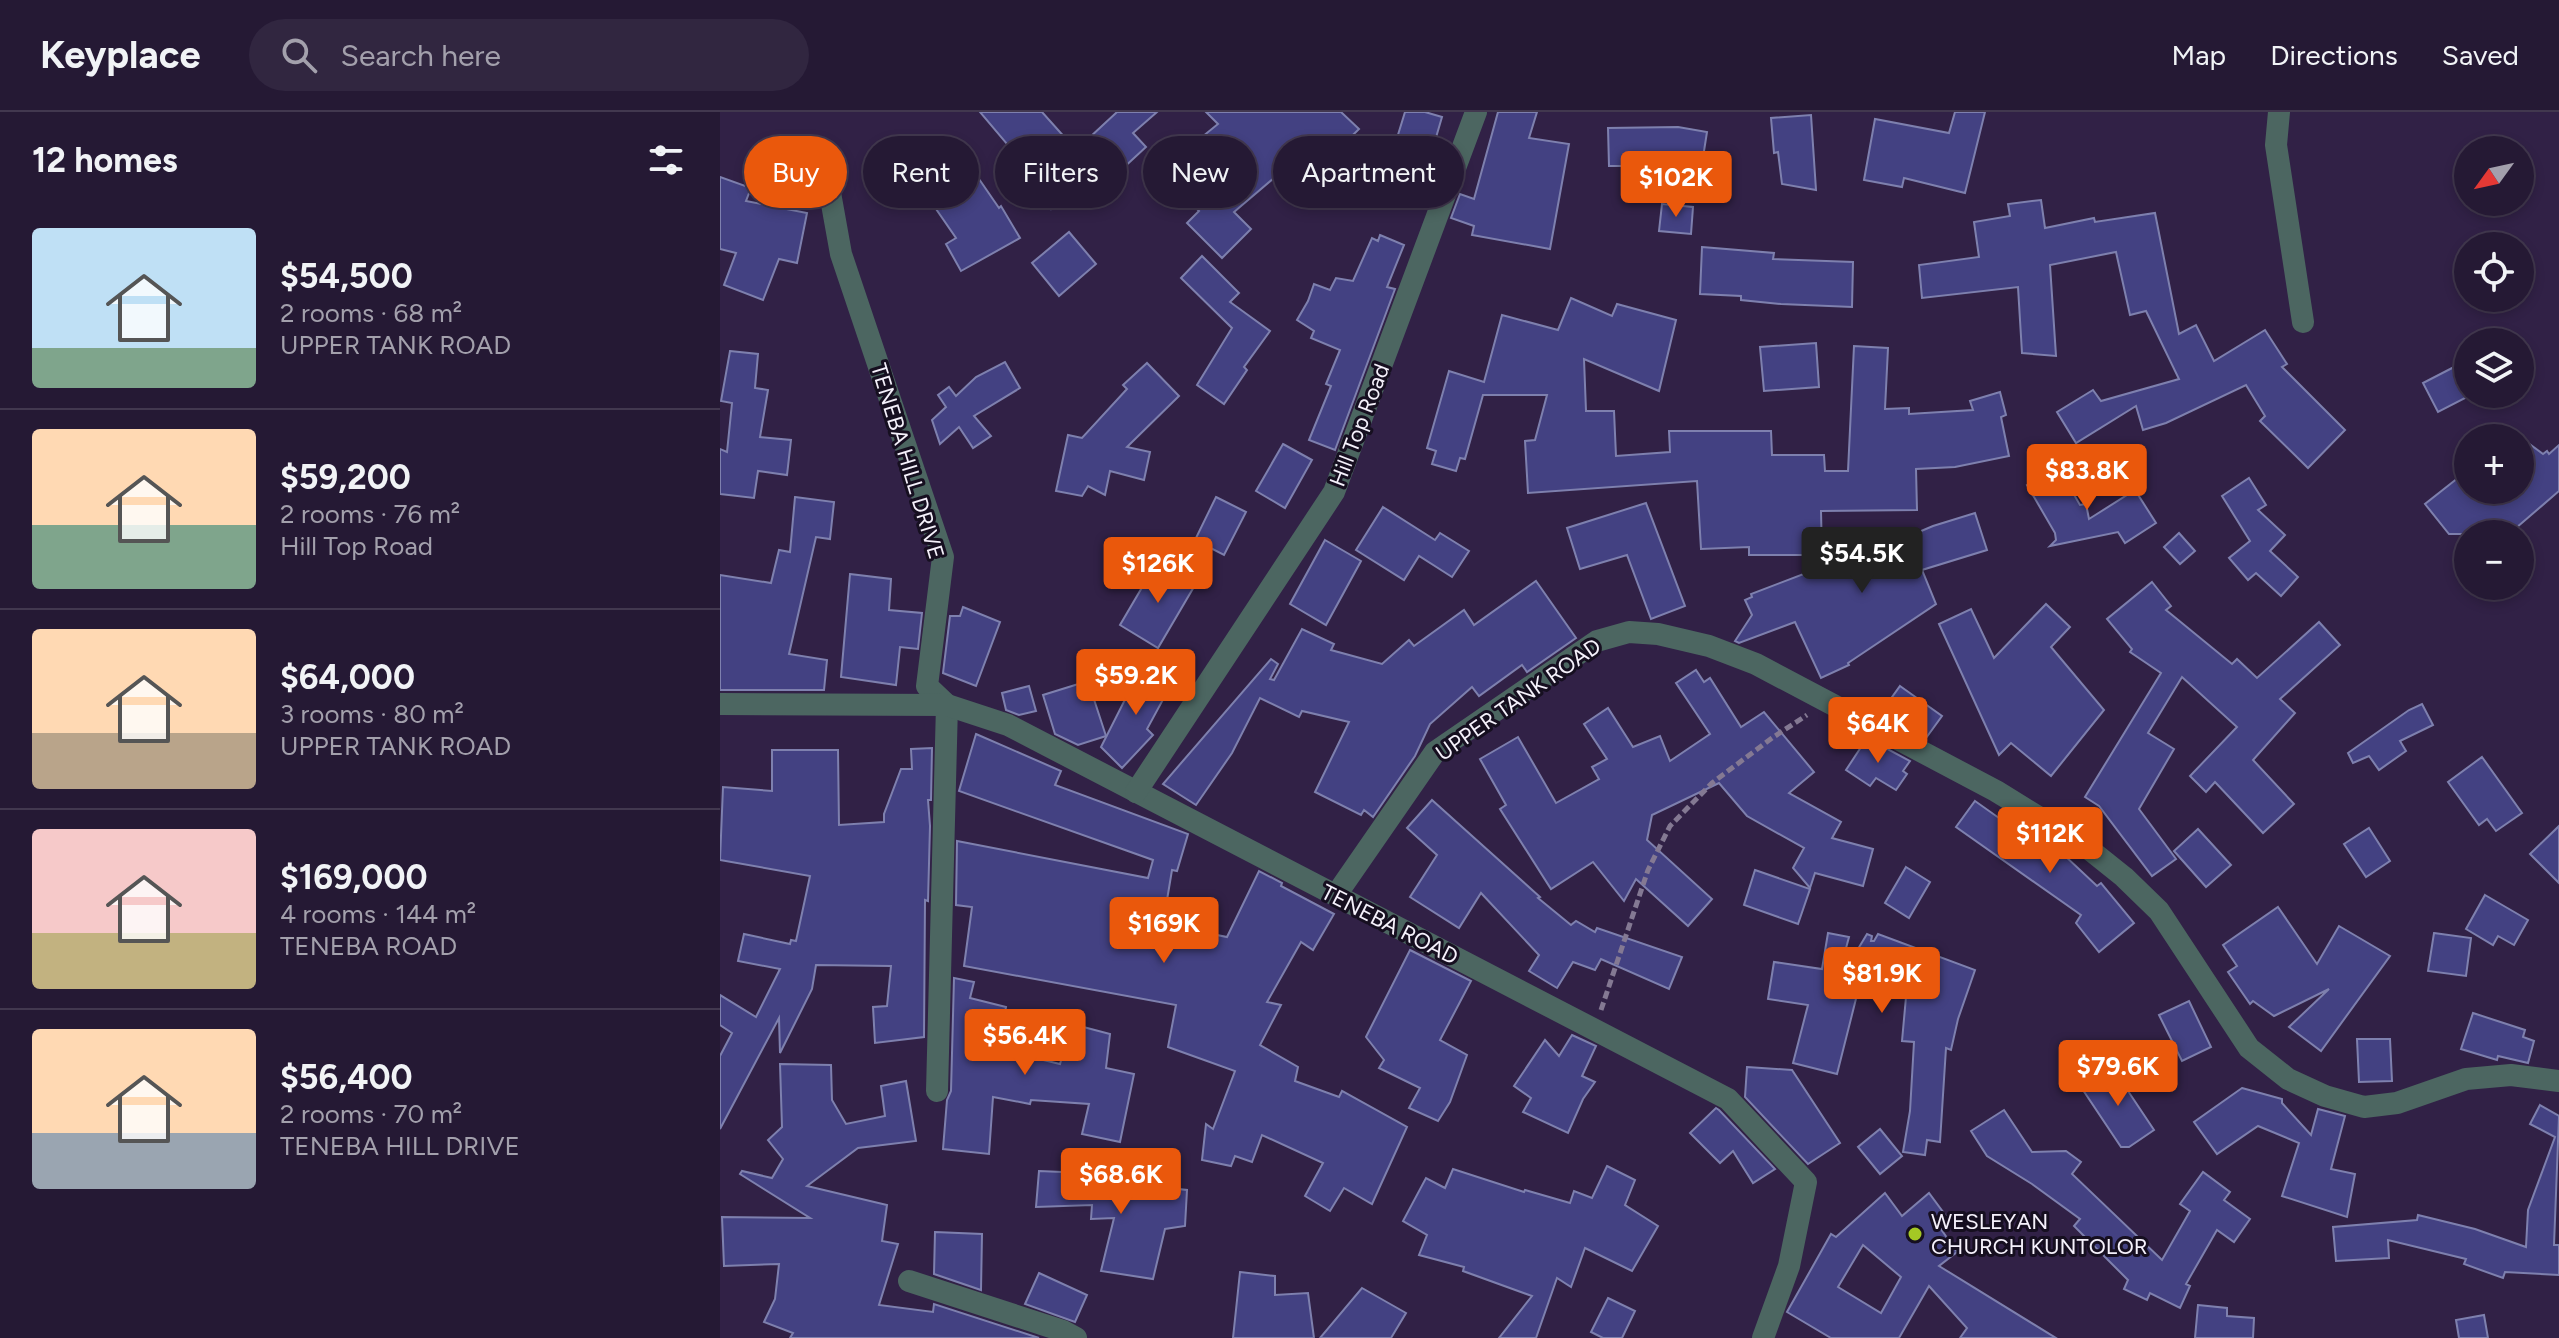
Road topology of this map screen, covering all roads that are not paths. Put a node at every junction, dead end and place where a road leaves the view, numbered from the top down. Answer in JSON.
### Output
{"nodes":[{"id":1,"x":1476,"y":112,"type":"edge"},
{"id":2,"x":2279,"y":112,"type":"edge"},
{"id":3,"x":833,"y":208,"type":"edge"},
{"id":4,"x":2303,"y":322,"type":"dead end"},
{"id":5,"x":720,"y":704,"type":"edge"},
{"id":6,"x":947,"y":705,"type":"junction"},
{"id":7,"x":1136,"y":792,"type":"junction"},
{"id":8,"x":1336,"y":895,"type":"junction"},
{"id":9,"x":2559,"y":1081,"type":"edge"},
{"id":10,"x":937,"y":1091,"type":"dead end"},
{"id":11,"x":909,"y":1281,"type":"dead end"},
{"id":12,"x":1076,"y":1338,"type":"edge"},
{"id":13,"x":1763,"y":1338,"type":"edge"}],
"edges":[{"from":1,"to":7,"type":"street","name":"Hill Top Road"},
{"from":2,"to":4,"type":"street"},
{"from":3,"to":6,"type":"street","name":"TENEBA HILL DRIVE"},
{"from":5,"to":6,"type":"street","name":"TENEBA ROAD"},
{"from":6,"to":7,"type":"street","name":"TENEBA ROAD"},
{"from":6,"to":10,"type":"street"},
{"from":7,"to":8,"type":"street","name":"TENEBA ROAD"},
{"from":8,"to":9,"type":"street","name":"UPPER TANK ROAD"},
{"from":8,"to":13,"type":"street","name":"TENEBA ROAD"},
{"from":11,"to":12,"type":"street"}]}
